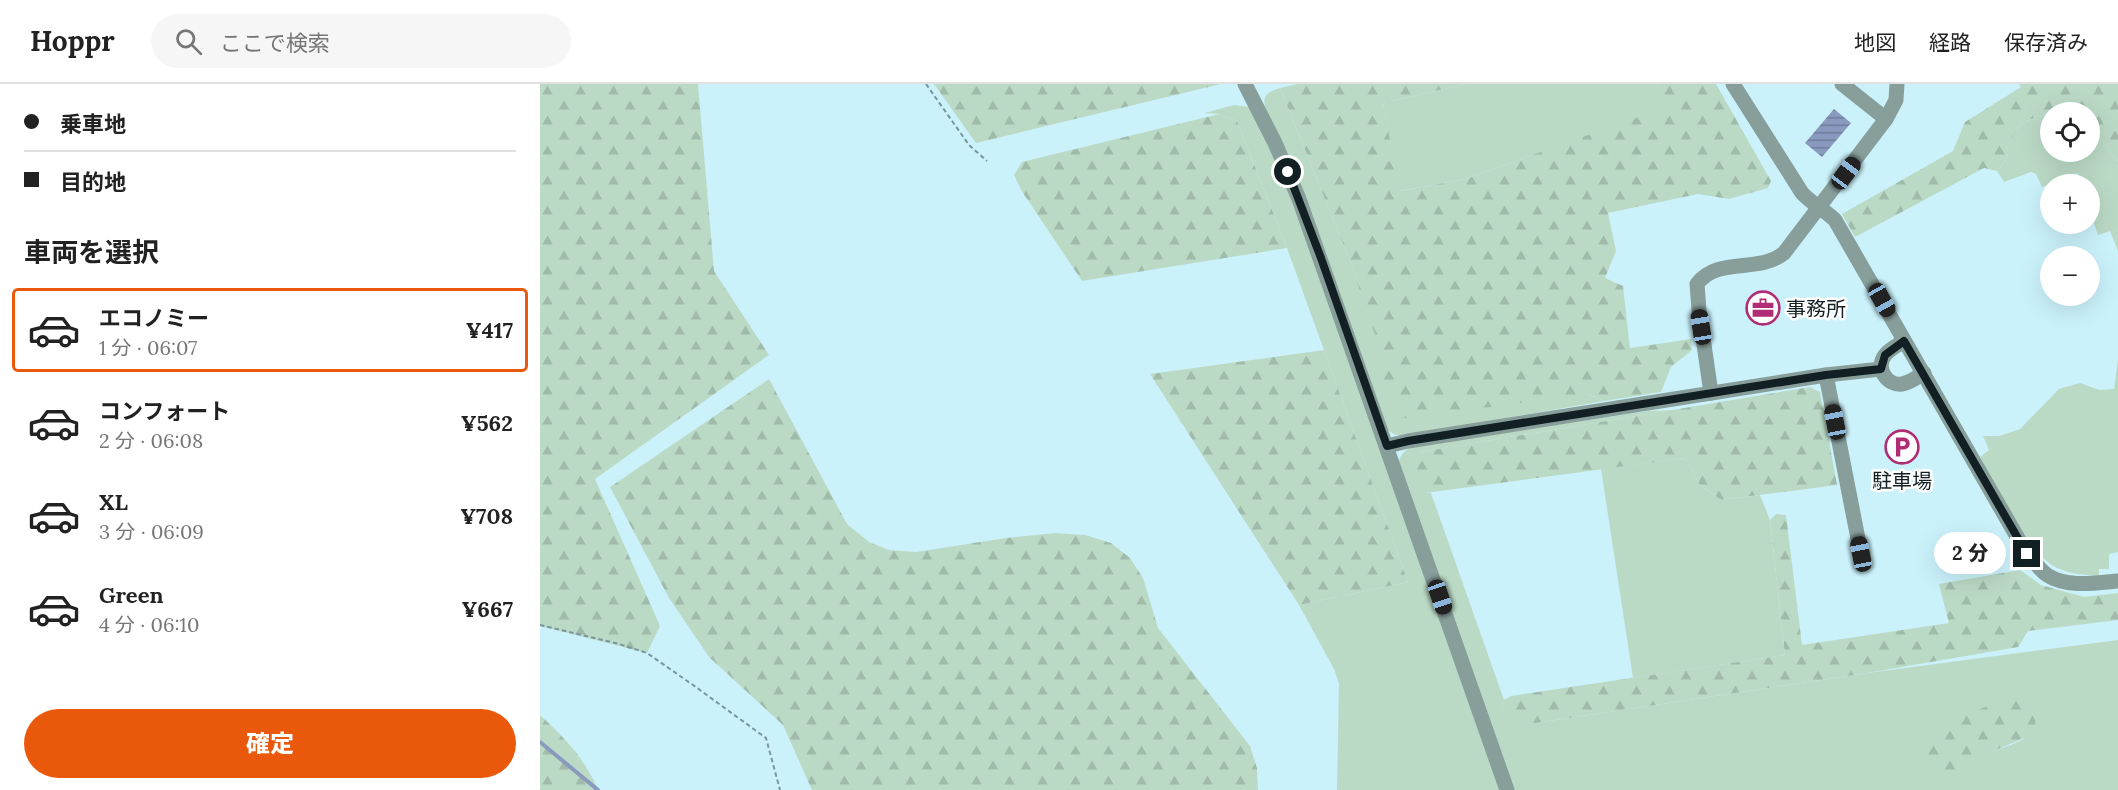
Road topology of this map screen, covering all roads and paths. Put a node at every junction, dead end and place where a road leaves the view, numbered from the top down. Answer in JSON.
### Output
{"nodes":[{"id":1,"x":926,"y":84,"type":"edge"},
{"id":2,"x":1245,"y":84,"type":"edge"},
{"id":3,"x":1733,"y":84,"type":"edge"},
{"id":4,"x":1842,"y":84,"type":"edge"},
{"id":5,"x":1897,"y":84,"type":"edge"},
{"id":6,"x":1886,"y":119,"type":"junction"},
{"id":7,"x":987,"y":160,"type":"dead end"},
{"id":8,"x":1819,"y":208,"type":"junction"},
{"id":9,"x":1904,"y":341,"type":"junction"},
{"id":10,"x":1881,"y":369,"type":"junction"},
{"id":11,"x":1924,"y":373,"type":"junction"},
{"id":12,"x":1826,"y":375,"type":"junction"},
{"id":13,"x":1711,"y":393,"type":"junction"},
{"id":14,"x":1387,"y":446,"type":"junction"},
{"id":15,"x":1861,"y":554,"type":"dead end"},
{"id":16,"x":2118,"y":581,"type":"edge"},
{"id":17,"x":540,"y":626,"type":"edge"},
{"id":18,"x":780,"y":790,"type":"edge"},
{"id":19,"x":1507,"y":790,"type":"edge"}],
"edges":[{"from":1,"to":7,"type":"path"},
{"from":2,"to":14,"type":"street"},
{"from":3,"to":8,"type":"street"},
{"from":4,"to":6,"type":"street"},
{"from":5,"to":6,"type":"street"},
{"from":6,"to":8,"type":"street"},
{"from":8,"to":9,"type":"street"},
{"from":8,"to":13,"type":"street"},
{"from":9,"to":10,"type":"street"},
{"from":9,"to":11,"type":"street"},
{"from":10,"to":11,"type":"street"},
{"from":10,"to":12,"type":"street"},
{"from":11,"to":16,"type":"street"},
{"from":12,"to":13,"type":"street"},
{"from":12,"to":15,"type":"street"},
{"from":13,"to":14,"type":"street"},
{"from":14,"to":19,"type":"street"},
{"from":17,"to":18,"type":"path"}]}
